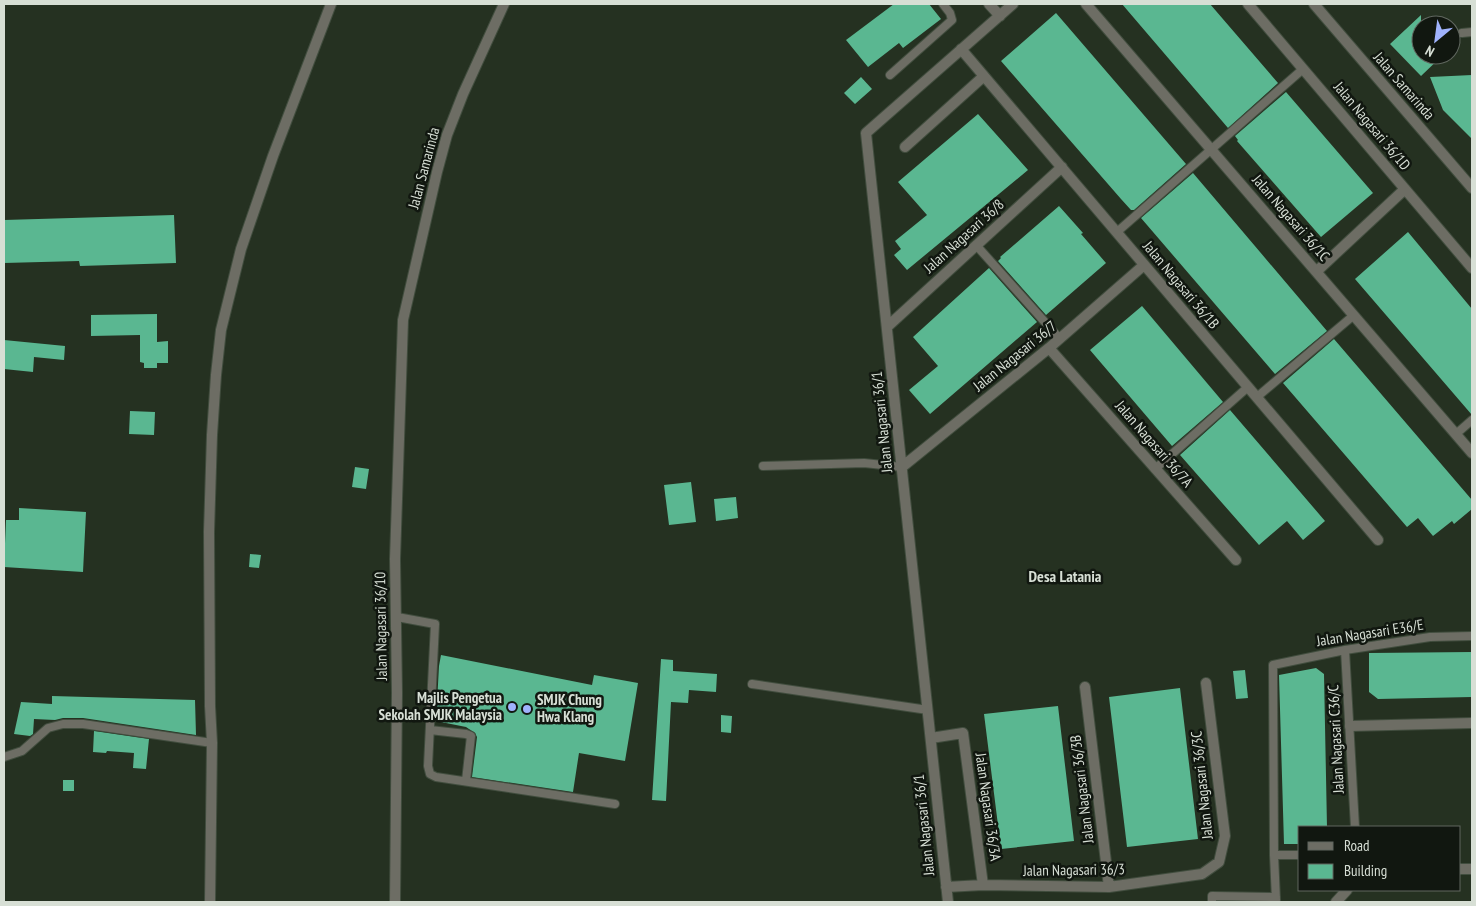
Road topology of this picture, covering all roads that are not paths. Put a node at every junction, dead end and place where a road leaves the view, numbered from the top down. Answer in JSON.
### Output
{"nodes":[{"id":1,"x":331,"y":4,"type":"edge"},
{"id":2,"x":504,"y":4,"type":"edge"},
{"id":3,"x":943,"y":4,"type":"edge"},
{"id":4,"x":989,"y":4,"type":"edge"},
{"id":5,"x":1013,"y":4,"type":"edge"},
{"id":6,"x":1086,"y":4,"type":"edge"},
{"id":7,"x":1248,"y":4,"type":"edge"},
{"id":8,"x":1314,"y":4,"type":"edge"},
{"id":9,"x":1000,"y":16,"type":"junction"},
{"id":10,"x":1472,"y":32,"type":"edge"},
{"id":11,"x":1462,"y":33,"type":"dead end"},
{"id":12,"x":961,"y":49,"type":"junction"},
{"id":13,"x":1303,"y":69,"type":"junction"},
{"id":14,"x":890,"y":75,"type":"dead end"},
{"id":15,"x":984,"y":76,"type":"junction"},
{"id":16,"x":905,"y":147,"type":"dead end"},
{"id":17,"x":1211,"y":149,"type":"junction"},
{"id":18,"x":1062,"y":167,"type":"junction"},
{"id":19,"x":1472,"y":188,"type":"edge"},
{"id":20,"x":1405,"y":189,"type":"junction"},
{"id":21,"x":1117,"y":232,"type":"junction"},
{"id":22,"x":976,"y":245,"type":"junction"},
{"id":23,"x":1144,"y":264,"type":"junction"},
{"id":24,"x":1472,"y":268,"type":"edge"},
{"id":25,"x":1317,"y":270,"type":"junction"},
{"id":26,"x":1354,"y":315,"type":"junction"},
{"id":27,"x":887,"y":327,"type":"junction"},
{"id":28,"x":1060,"y":339,"type":"junction"},
{"id":29,"x":1049,"y":348,"type":"junction"},
{"id":30,"x":403,"y":350,"type":"joint"},
{"id":31,"x":1248,"y":387,"type":"junction"},
{"id":32,"x":1257,"y":396,"type":"junction"},
{"id":33,"x":1472,"y":420,"type":"edge"},
{"id":34,"x":1456,"y":434,"type":"junction"},
{"id":35,"x":1472,"y":453,"type":"edge"},
{"id":36,"x":763,"y":466,"type":"dead end"},
{"id":37,"x":902,"y":467,"type":"junction"},
{"id":38,"x":1155,"y":468,"type":"junction"},
{"id":39,"x":1378,"y":540,"type":"dead end"},
{"id":40,"x":1236,"y":560,"type":"dead end"},
{"id":41,"x":396,"y":617,"type":"junction"},
{"id":42,"x":1472,"y":636,"type":"edge"},
{"id":43,"x":1345,"y":650,"type":"junction"},
{"id":44,"x":1206,"y":683,"type":"dead end"},
{"id":45,"x":752,"y":684,"type":"dead end"},
{"id":46,"x":1085,"y":687,"type":"dead end"},
{"id":47,"x":928,"y":710,"type":"junction"},
{"id":48,"x":1472,"y":723,"type":"edge"},
{"id":49,"x":1350,"y":726,"type":"junction"},
{"id":50,"x":430,"y":730,"type":"junction"},
{"id":51,"x":931,"y":738,"type":"junction"},
{"id":52,"x":212,"y":743,"type":"junction"},
{"id":53,"x":4,"y":757,"type":"edge"},
{"id":54,"x":466,"y":781,"type":"junction"},
{"id":55,"x":616,"y":804,"type":"dead end"},
{"id":56,"x":1355,"y":826,"type":"edge"},
{"id":57,"x":1274,"y":855,"type":"junction"},
{"id":58,"x":1298,"y":855,"type":"edge"},
{"id":59,"x":1202,"y":874,"type":"joint"},
{"id":60,"x":983,"y":885,"type":"junction"},
{"id":61,"x":946,"y":887,"type":"junction"},
{"id":62,"x":1109,"y":887,"type":"junction"},
{"id":63,"x":1345,"y":891,"type":"edge"},
{"id":64,"x":1276,"y":900,"type":"edge"},
{"id":65,"x":210,"y":902,"type":"edge"},
{"id":66,"x":395,"y":902,"type":"edge"},
{"id":67,"x":948,"y":902,"type":"edge"},
{"id":68,"x":1212,"y":902,"type":"edge"},
{"id":69,"x":1336,"y":902,"type":"edge"}],
"edges":[{"from":1,"to":52,"type":"street"},
{"from":2,"to":30,"type":"street","name":"Jalan Samarinda"},
{"from":3,"to":14,"type":"lane"},
{"from":4,"to":9,"type":"street"},
{"from":5,"to":9,"type":"street","name":"Jalan Nagasari 36/1"},
{"from":6,"to":17,"type":"street","name":"Jalan Nagasari 36/1C"},
{"from":7,"to":13,"type":"street","name":"Jalan Nagasari 36/1D"},
{"from":8,"to":19,"type":"street","name":"Jalan Samarinda"},
{"from":9,"to":12,"type":"street","name":"Jalan Nagasari 36/1"},
{"from":10,"to":11,"type":"lane"},
{"from":12,"to":15,"type":"street","name":"Jalan Nagasari 36/1B"},
{"from":12,"to":27,"type":"street","name":"Jalan Nagasari 36/1"},
{"from":13,"to":17,"type":"lane"},
{"from":13,"to":20,"type":"street","name":"Jalan Nagasari 36/1D"},
{"from":15,"to":16,"type":"street"},
{"from":15,"to":18,"type":"street","name":"Jalan Nagasari 36/1B"},
{"from":17,"to":21,"type":"lane"},
{"from":17,"to":25,"type":"street","name":"Jalan Nagasari 36/1C"},
{"from":18,"to":21,"type":"street","name":"Jalan Nagasari 36/1B"},
{"from":18,"to":22,"type":"street","name":"Jalan Nagasari 36/8"},
{"from":20,"to":24,"type":"street","name":"Jalan Nagasari 36/1D"},
{"from":20,"to":25,"type":"street"},
{"from":21,"to":23,"type":"street","name":"Jalan Nagasari 36/1B"},
{"from":22,"to":27,"type":"street","name":"Jalan Nagasari 36/8"},
{"from":22,"to":28,"type":"lane"},
{"from":23,"to":28,"type":"street","name":"Jalan Nagasari 36/7"},
{"from":23,"to":31,"type":"street","name":"Jalan Nagasari 36/1B"},
{"from":25,"to":26,"type":"street","name":"Jalan Nagasari 36/1C"},
{"from":26,"to":32,"type":"lane"},
{"from":26,"to":34,"type":"street","name":"Jalan Nagasari 36/1C"},
{"from":27,"to":37,"type":"street","name":"Jalan Nagasari 36/1"},
{"from":28,"to":29,"type":"street","name":"Jalan Nagasari 36/7"},
{"from":29,"to":37,"type":"street","name":"Jalan Nagasari 36/7"},
{"from":29,"to":38,"type":"street","name":"Jalan Nagasari 36/7A"},
{"from":30,"to":41,"type":"street","name":"Jalan Nagasari 36/10"},
{"from":31,"to":32,"type":"street","name":"Jalan Nagasari 36/1B"},
{"from":31,"to":38,"type":"lane"},
{"from":32,"to":39,"type":"street","name":"Jalan Nagasari 36/1B"},
{"from":33,"to":34,"type":"lane"},
{"from":34,"to":35,"type":"street","name":"Jalan Nagasari 36/1C"},
{"from":36,"to":37,"type":"lane"},
{"from":37,"to":47,"type":"street","name":"Jalan Nagasari 36/1"},
{"from":38,"to":40,"type":"street","name":"Jalan Nagasari 36/7A"},
{"from":41,"to":50,"type":"lane"},
{"from":41,"to":66,"type":"street","name":"Jalan Nagasari 36/10"},
{"from":42,"to":43,"type":"lane","name":"Jalan Nagasari E36/E"},
{"from":43,"to":49,"type":"lane","name":"Jalan Nagasari C36/C"},
{"from":43,"to":57,"type":"lane","name":"Jalan Nagasari E36/E"},
{"from":44,"to":59,"type":"street","name":"Jalan Nagasari 36/3C"},
{"from":45,"to":47,"type":"lane"},
{"from":46,"to":62,"type":"street","name":"Jalan Nagasari 36/3B"},
{"from":47,"to":51,"type":"street","name":"Jalan Nagasari 36/1"},
{"from":48,"to":49,"type":"street"},
{"from":49,"to":56,"type":"lane","name":"Jalan Nagasari C36/C"},
{"from":50,"to":54,"type":"lane"},
{"from":50,"to":54,"type":"lane"},
{"from":51,"to":60,"type":"street","name":"Jalan Nagasari 36/3A"},
{"from":51,"to":61,"type":"street","name":"Jalan Nagasari 36/1"},
{"from":52,"to":53,"type":"lane"},
{"from":52,"to":65,"type":"street"},
{"from":54,"to":55,"type":"lane"},
{"from":57,"to":58,"type":"lane"},
{"from":57,"to":64,"type":"lane"},
{"from":59,"to":62,"type":"street","name":"Jalan Nagasari 36/3"},
{"from":60,"to":61,"type":"street","name":"Jalan Nagasari 36/3"},
{"from":60,"to":62,"type":"street","name":"Jalan Nagasari 36/3"},
{"from":61,"to":67,"type":"street","name":"Jalan Nagasari 36/1"},
{"from":63,"to":69,"type":"street"},
{"from":64,"to":68,"type":"lane"}]}
